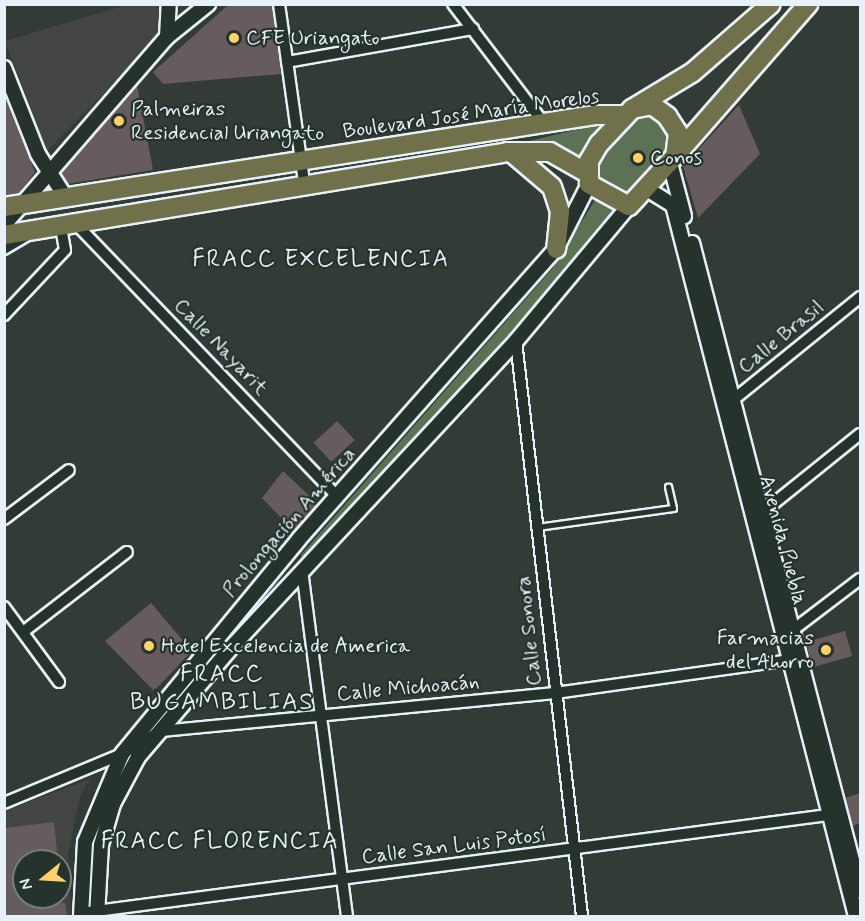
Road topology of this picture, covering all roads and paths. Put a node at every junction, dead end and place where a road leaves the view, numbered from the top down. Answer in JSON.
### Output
{"nodes":[{"id":1,"x":208,"y":4,"type":"edge"},
{"id":2,"x":279,"y":4,"type":"edge"},
{"id":3,"x":453,"y":4,"type":"edge"},
{"id":4,"x":771,"y":4,"type":"edge"},
{"id":5,"x":808,"y":4,"type":"edge"},
{"id":6,"x":169,"y":5,"type":"edge"},
{"id":7,"x":192,"y":17,"type":"junction"},
{"id":8,"x":473,"y":29,"type":"junction"},
{"id":9,"x":167,"y":36,"type":"junction"},
{"id":10,"x":287,"y":62,"type":"junction"},
{"id":11,"x":4,"y":68,"type":"edge"},
{"id":12,"x":8,"y":84,"type":"edge"},
{"id":13,"x":628,"y":112,"type":"junction"},
{"id":14,"x":546,"y":126,"type":"junction"},
{"id":15,"x":508,"y":152,"type":"junction"},
{"id":16,"x":672,"y":160,"type":"junction"},
{"id":17,"x":300,"y":161,"type":"junction"},
{"id":18,"x":49,"y":170,"type":"junction"},
{"id":19,"x":588,"y":179,"type":"junction"},
{"id":20,"x":304,"y":183,"type":"junction"},
{"id":21,"x":647,"y":189,"type":"junction"},
{"id":22,"x":64,"y":195,"type":"junction"},
{"id":23,"x":25,"y":203,"type":"junction"},
{"id":24,"x":629,"y":206,"type":"junction"},
{"id":25,"x":4,"y":207,"type":"edge"},
{"id":26,"x":4,"y":225,"type":"edge"},
{"id":27,"x":69,"y":226,"type":"junction"},
{"id":28,"x":31,"y":232,"type":"junction"},
{"id":29,"x":4,"y":235,"type":"edge"},
{"id":30,"x":4,"y":249,"type":"edge"},
{"id":31,"x":556,"y":249,"type":"junction"},
{"id":32,"x":861,"y":297,"type":"edge"},
{"id":33,"x":4,"y":315,"type":"edge"},
{"id":34,"x":516,"y":340,"type":"junction"},
{"id":35,"x":731,"y":402,"type":"junction"},
{"id":36,"x":861,"y":434,"type":"edge"},
{"id":37,"x":69,"y":470,"type":"dead end"},
{"id":38,"x":669,"y":487,"type":"dead end"},
{"id":39,"x":337,"y":496,"type":"junction"},
{"id":40,"x":760,"y":515,"type":"junction"},
{"id":41,"x":4,"y":519,"type":"edge"},
{"id":42,"x":537,"y":527,"type":"junction"},
{"id":43,"x":299,"y":539,"type":"junction"},
{"id":44,"x":127,"y":552,"type":"dead end"},
{"id":45,"x":302,"y":570,"type":"junction"},
{"id":46,"x":861,"y":579,"type":"edge"},
{"id":47,"x":4,"y":607,"type":"edge"},
{"id":48,"x":791,"y":631,"type":"junction"},
{"id":49,"x":23,"y":632,"type":"junction"},
{"id":50,"x":798,"y":658,"type":"junction"},
{"id":51,"x":58,"y":682,"type":"dead end"},
{"id":52,"x":555,"y":693,"type":"junction"},
{"id":53,"x":322,"y":715,"type":"junction"},
{"id":54,"x":161,"y":731,"type":"junction"},
{"id":55,"x":122,"y":754,"type":"junction"},
{"id":56,"x":4,"y":803,"type":"edge"},
{"id":57,"x":837,"y":814,"type":"junction"},
{"id":58,"x":575,"y":851,"type":"junction"},
{"id":59,"x":342,"y":878,"type":"junction"},
{"id":60,"x":861,"y":891,"type":"edge"},
{"id":61,"x":96,"y":914,"type":"edge"},
{"id":62,"x":81,"y":915,"type":"edge"},
{"id":63,"x":347,"y":916,"type":"edge"},
{"id":64,"x":582,"y":916,"type":"edge"},
{"id":65,"x":856,"y":916,"type":"edge"}],
"edges":[{"from":1,"to":7,"type":"street"},
{"from":2,"to":10,"type":"street"},
{"from":3,"to":8,"type":"street"},
{"from":4,"to":13,"type":"main road"},
{"from":5,"to":16,"type":"main road"},
{"from":6,"to":7,"type":"street"},
{"from":6,"to":9,"type":"street"},
{"from":7,"to":9,"type":"street"},
{"from":8,"to":10,"type":"street"},
{"from":8,"to":14,"type":"street"},
{"from":9,"to":18,"type":"street"},
{"from":10,"to":17,"type":"street"},
{"from":11,"to":12,"type":"street"},
{"from":12,"to":18,"type":"street"},
{"from":13,"to":14,"type":"main road","name":"Boulevard José María Morelos"},
{"from":13,"to":16,"type":"main road"},
{"from":13,"to":19,"type":"main road"},
{"from":14,"to":17,"type":"main road","name":"Boulevard José María Morelos"},
{"from":15,"to":19,"type":"main road","name":"Boulevard José María Morelos"},
{"from":15,"to":20,"type":"main road","name":"Boulevard José María Morelos"},
{"from":15,"to":31,"type":"main road"},
{"from":16,"to":21,"type":"main road"},
{"from":16,"to":35,"type":"street","name":"Avenida Puebla"},
{"from":17,"to":20,"type":"street"},
{"from":17,"to":22,"type":"main road","name":"Boulevard José María Morelos"},
{"from":18,"to":22,"type":"street"},
{"from":18,"to":23,"type":"street"},
{"from":19,"to":24,"type":"main road"},
{"from":19,"to":31,"type":"street","name":"Prolongación América"},
{"from":20,"to":27,"type":"main road","name":"Boulevard José María Morelos"},
{"from":21,"to":24,"type":"main road"},
{"from":21,"to":35,"type":"street","name":"Avenida Puebla"},
{"from":22,"to":23,"type":"main road","name":"Boulevard José María Morelos"},
{"from":22,"to":27,"type":"main road"},
{"from":23,"to":25,"type":"main road","name":"Boulevard José María Morelos"},
{"from":23,"to":26,"type":"street"},
{"from":23,"to":28,"type":"main road"},
{"from":24,"to":34,"type":"street","name":"Prolongación América"},
{"from":27,"to":28,"type":"main road","name":"Boulevard José María Morelos"},
{"from":27,"to":33,"type":"street"},
{"from":27,"to":39,"type":"street","name":"Calle Nayarit"},
{"from":28,"to":29,"type":"main road","name":"Boulevard José María Morelos"},
{"from":28,"to":30,"type":"street"},
{"from":31,"to":39,"type":"street","name":"Prolongación América"},
{"from":32,"to":35,"type":"street","name":"Calle Brasil"},
{"from":34,"to":42,"type":"street","name":"Calle Sonora"},
{"from":34,"to":45,"type":"street","name":"Prolongación América"},
{"from":35,"to":40,"type":"street","name":"Avenida Puebla"},
{"from":36,"to":40,"type":"street"},
{"from":37,"to":41,"type":"street"},
{"from":38,"to":42,"type":"lane"},
{"from":39,"to":43,"type":"street","name":"Prolongación América"},
{"from":40,"to":48,"type":"street","name":"Avenida Puebla"},
{"from":42,"to":52,"type":"street","name":"Calle Sonora"},
{"from":43,"to":45,"type":"street"},
{"from":43,"to":55,"type":"street","name":"Prolongación América"},
{"from":44,"to":49,"type":"street"},
{"from":45,"to":53,"type":"street"},
{"from":45,"to":54,"type":"street","name":"Prolongación América"},
{"from":46,"to":48,"type":"street"},
{"from":47,"to":49,"type":"street"},
{"from":48,"to":50,"type":"street","name":"Avenida Puebla"},
{"from":49,"to":51,"type":"street"},
{"from":50,"to":52,"type":"street","name":"Calle Michoacán"},
{"from":50,"to":57,"type":"street","name":"Avenida Puebla"},
{"from":52,"to":53,"type":"street","name":"Calle Michoacán"},
{"from":52,"to":58,"type":"street","name":"Calle Sonora"},
{"from":53,"to":54,"type":"street","name":"Calle Michoacán"},
{"from":53,"to":59,"type":"street"},
{"from":54,"to":55,"type":"street","name":"Calle Michoacán"},
{"from":54,"to":61,"type":"street","name":"Prolongación América"},
{"from":55,"to":56,"type":"street","name":"Calle Michoacán"},
{"from":55,"to":62,"type":"street","name":"Prolongación América"},
{"from":57,"to":58,"type":"street","name":"Calle San Luis Potosí"},
{"from":57,"to":60,"type":"street","name":"Avenida Puebla"},
{"from":57,"to":65,"type":"street","name":"Avenida Puebla"},
{"from":58,"to":59,"type":"street","name":"Calle San Luis Potosí"},
{"from":58,"to":64,"type":"street","name":"Calle Sonora"},
{"from":59,"to":61,"type":"street","name":"Calle San Luis Potosí"},
{"from":59,"to":63,"type":"street"},
{"from":61,"to":62,"type":"street","name":"Calle San Luis Potosí"}]}
